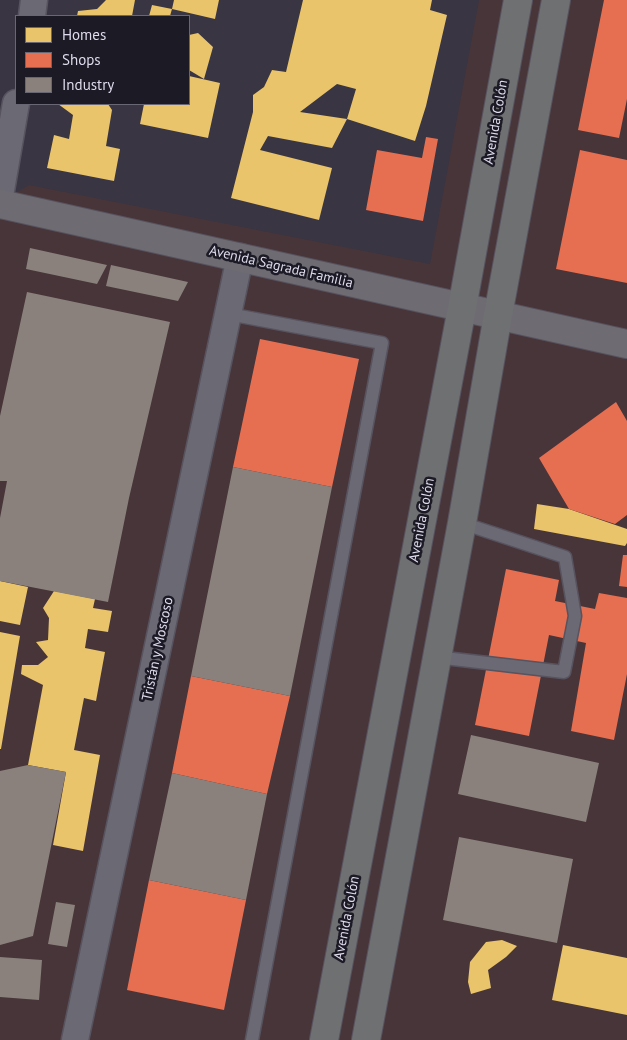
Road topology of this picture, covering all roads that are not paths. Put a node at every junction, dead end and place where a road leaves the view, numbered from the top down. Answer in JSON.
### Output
{"nodes":[{"id":1,"x":34,"y":0,"type":"edge"},
{"id":2,"x":518,"y":0,"type":"edge"},
{"id":3,"x":556,"y":0,"type":"edge"},
{"id":4,"x":32,"y":15,"type":"edge"},
{"id":5,"x":16,"y":105,"type":"edge"},
{"id":6,"x":0,"y":196,"type":"edge"},
{"id":7,"x":0,"y":204,"type":"edge"},
{"id":8,"x":240,"y":257,"type":"junction"},
{"id":9,"x":462,"y":308,"type":"junction"},
{"id":10,"x":228,"y":314,"type":"junction"},
{"id":11,"x":498,"y":315,"type":"junction"},
{"id":12,"x":627,"y":342,"type":"edge"},
{"id":13,"x":462,"y":523,"type":"junction"},
{"id":14,"x":436,"y":657,"type":"junction"},
{"id":15,"x":75,"y":1040,"type":"edge"},
{"id":16,"x":252,"y":1040,"type":"edge"},
{"id":17,"x":324,"y":1040,"type":"edge"},
{"id":18,"x":366,"y":1040,"type":"edge"}],
"edges":[{"from":1,"to":4,"type":"street"},
{"from":2,"to":9,"type":"main road","name":"Avenida Colón"},
{"from":3,"to":11,"type":"main road"},
{"from":5,"to":6,"type":"street"},
{"from":7,"to":8,"type":"main road","name":"Avenida Sagrada Familia"},
{"from":8,"to":9,"type":"main road","name":"Avenida Sagrada Familia"},
{"from":8,"to":10,"type":"street","name":"Tristán y Moscoso"},
{"from":9,"to":11,"type":"main road","name":"Avenida Sagrada Familia"},
{"from":9,"to":17,"type":"main road","name":"Avenida Colón"},
{"from":10,"to":15,"type":"street","name":"Tristán y Moscoso"},
{"from":10,"to":16,"type":"lane"},
{"from":11,"to":12,"type":"main road","name":"Avenida Sagrada Familia"},
{"from":11,"to":13,"type":"main road"},
{"from":13,"to":14,"type":"main road"},
{"from":13,"to":14,"type":"lane"},
{"from":14,"to":18,"type":"main road"}]}
